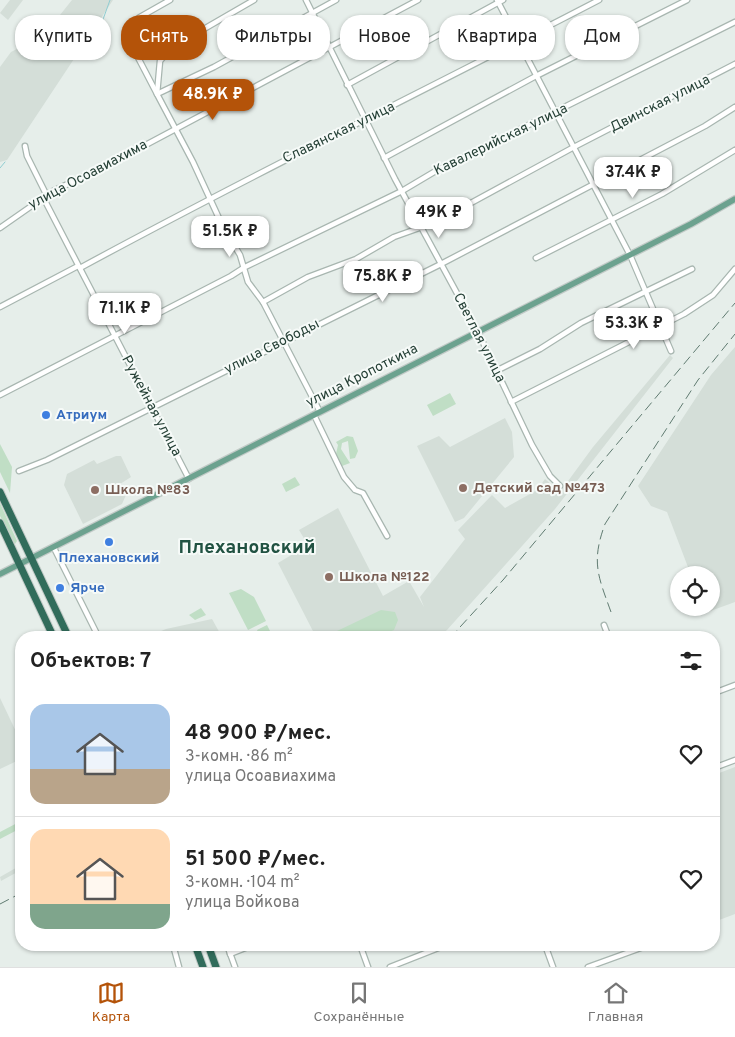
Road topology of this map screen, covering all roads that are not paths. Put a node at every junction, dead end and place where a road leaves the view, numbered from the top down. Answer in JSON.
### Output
{"nodes":[{"id":1,"x":170,"y":0,"type":"edge"},
{"id":2,"x":254,"y":0,"type":"edge"},
{"id":3,"x":306,"y":0,"type":"edge"},
{"id":4,"x":336,"y":0,"type":"edge"},
{"id":5,"x":418,"y":0,"type":"edge"},
{"id":6,"x":598,"y":0,"type":"edge"},
{"id":7,"x":687,"y":0,"type":"edge"},
{"id":8,"x":499,"y":1,"type":"edge"},
{"id":9,"x":313,"y":13,"type":"junction"},
{"id":10,"x":506,"y":15,"type":"edge"},
{"id":11,"x":735,"y":22,"type":"edge"},
{"id":12,"x":555,"y":23,"type":"edge"},
{"id":13,"x":330,"y":48,"type":"joint"},
{"id":14,"x":307,"y":60,"type":"edge"},
{"id":15,"x":483,"y":60,"type":"edge"},
{"id":16,"x":528,"y":60,"type":"edge"},
{"id":17,"x":735,"y":64,"type":"edge"},
{"id":18,"x":536,"y":76,"type":"junction"},
{"id":19,"x":347,"y":85,"type":"junction"},
{"id":20,"x":157,"y":94,"type":"junction"},
{"id":21,"x":735,"y":107,"type":"edge"},
{"id":22,"x":556,"y":113,"type":"junction"},
{"id":23,"x":364,"y":120,"type":"junction"},
{"id":24,"x":176,"y":129,"type":"junction"},
{"id":25,"x":25,"y":146,"type":"dead end"},
{"id":26,"x":574,"y":147,"type":"junction"},
{"id":27,"x":735,"y":150,"type":"edge"},
{"id":28,"x":384,"y":158,"type":"junction"},
{"id":29,"x":594,"y":184,"type":"junction"},
{"id":30,"x":402,"y":191,"type":"junction"},
{"id":31,"x":46,"y":198,"type":"junction"},
{"id":32,"x":210,"y":198,"type":"junction"},
{"id":33,"x":735,"y":198,"type":"edge"},
{"id":34,"x":613,"y":221,"type":"junction"},
{"id":35,"x":0,"y":228,"type":"edge"},
{"id":36,"x":422,"y":228,"type":"junction"},
{"id":37,"x":630,"y":255,"type":"junction"},
{"id":38,"x":536,"y":258,"type":"dead end"},
{"id":39,"x":441,"y":264,"type":"junction"},
{"id":40,"x":79,"y":267,"type":"junction"},
{"id":41,"x":245,"y":267,"type":"junction"},
{"id":42,"x":692,"y":269,"type":"dead end"},
{"id":43,"x":735,"y":269,"type":"edge"},
{"id":44,"x":646,"y":292,"type":"junction"},
{"id":45,"x":263,"y":302,"type":"junction"},
{"id":46,"x":0,"y":307,"type":"edge"},
{"id":47,"x":661,"y":325,"type":"junction"},
{"id":48,"x":478,"y":332,"type":"junction"},
{"id":49,"x":114,"y":336,"type":"junction"},
{"id":50,"x":284,"y":341,"type":"junction"},
{"id":51,"x":672,"y":351,"type":"dead end"},
{"id":52,"x":496,"y":371,"type":"junction"},
{"id":53,"x":0,"y":395,"type":"edge"},
{"id":54,"x":511,"y":402,"type":"junction"},
{"id":55,"x":152,"y":408,"type":"junction"},
{"id":56,"x":320,"y":412,"type":"junction"},
{"id":57,"x":314,"y":415,"type":"junction"},
{"id":58,"x":19,"y":471,"type":"dead end"},
{"id":59,"x":189,"y":479,"type":"junction"},
{"id":60,"x":560,"y":486,"type":"dead end"},
{"id":61,"x":0,"y":492,"type":"edge"},
{"id":62,"x":0,"y":523,"type":"edge"},
{"id":63,"x":387,"y":536,"type":"dead end"},
{"id":64,"x":54,"y":548,"type":"junction"},
{"id":65,"x":31,"y":559,"type":"junction"},
{"id":66,"x":20,"y":565,"type":"junction"},
{"id":67,"x":0,"y":574,"type":"edge"},
{"id":68,"x":604,"y":625,"type":"dead end"},
{"id":69,"x":51,"y":631,"type":"edge"},
{"id":70,"x":66,"y":631,"type":"edge"},
{"id":71,"x":96,"y":631,"type":"edge"},
{"id":72,"x":606,"y":631,"type":"edge"},
{"id":73,"x":735,"y":686,"type":"edge"},
{"id":74,"x":720,"y":691,"type":"edge"},
{"id":75,"x":735,"y":760,"type":"edge"},
{"id":76,"x":720,"y":766,"type":"edge"},
{"id":77,"x":175,"y":951,"type":"edge"},
{"id":78,"x":197,"y":951,"type":"edge"},
{"id":79,"x":210,"y":951,"type":"edge"},
{"id":80,"x":229,"y":951,"type":"edge"},
{"id":81,"x":236,"y":951,"type":"edge"},
{"id":82,"x":362,"y":951,"type":"edge"},
{"id":83,"x":431,"y":951,"type":"edge"},
{"id":84,"x":547,"y":951,"type":"edge"},
{"id":85,"x":632,"y":951,"type":"edge"},
{"id":86,"x":230,"y":954,"type":"junction"},
{"id":87,"x":179,"y":967,"type":"edge"},
{"id":88,"x":203,"y":967,"type":"edge"},
{"id":89,"x":216,"y":967,"type":"edge"},
{"id":90,"x":235,"y":967,"type":"edge"},
{"id":91,"x":368,"y":967,"type":"edge"},
{"id":92,"x":390,"y":967,"type":"edge"},
{"id":93,"x":553,"y":967,"type":"edge"},
{"id":94,"x":588,"y":967,"type":"edge"}],
"edges":[{"from":1,"to":20,"type":"street"},
{"from":2,"to":20,"type":"street"},
{"from":3,"to":9,"type":"street","name":"Светлая улица"},
{"from":4,"to":9,"type":"street"},
{"from":5,"to":13,"type":"street","name":"улица Осоавиахима"},
{"from":6,"to":12,"type":"street","name":"Славянская улица"},
{"from":7,"to":18,"type":"street"},
{"from":8,"to":10,"type":"street"},
{"from":8,"to":19,"type":"street"},
{"from":9,"to":20,"type":"street"},
{"from":11,"to":22,"type":"street","name":"Кавалерийская улица"},
{"from":13,"to":19,"type":"street","name":"Светлая улица"},
{"from":14,"to":24,"type":"street","name":"улица Осоавиахима"},
{"from":15,"to":23,"type":"street","name":"Славянская улица"},
{"from":16,"to":18,"type":"street"},
{"from":17,"to":26,"type":"street","name":"Двинская улица"},
{"from":18,"to":22,"type":"street"},
{"from":18,"to":28,"type":"street"},
{"from":19,"to":23,"type":"street","name":"Светлая улица"},
{"from":20,"to":24,"type":"street"},
{"from":21,"to":29,"type":"street","name":"улица Свободы"},
{"from":22,"to":26,"type":"street"},
{"from":22,"to":30,"type":"street","name":"Кавалерийская улица"},
{"from":23,"to":28,"type":"street","name":"Светлая улица"},
{"from":23,"to":32,"type":"street","name":"Славянская улица"},
{"from":24,"to":31,"type":"street","name":"улица Осоавиахима"},
{"from":24,"to":32,"type":"street"},
{"from":25,"to":31,"type":"street","name":"Ружейная улица"},
{"from":26,"to":29,"type":"street"},
{"from":26,"to":36,"type":"street","name":"Двинская улица"},
{"from":27,"to":34,"type":"street"},
{"from":28,"to":30,"type":"street","name":"Светлая улица"},
{"from":29,"to":34,"type":"street"},
{"from":29,"to":39,"type":"street","name":"улица Свободы"},
{"from":30,"to":36,"type":"street","name":"Светлая улица"},
{"from":30,"to":41,"type":"street","name":"Кавалерийская улица"},
{"from":31,"to":35,"type":"street","name":"улица Осоавиахима"},
{"from":31,"to":40,"type":"street","name":"Ружейная улица"},
{"from":32,"to":40,"type":"street","name":"Славянская улица"},
{"from":32,"to":41,"type":"street"},
{"from":33,"to":37,"type":"main road","name":"улица Кропоткина"},
{"from":34,"to":37,"type":"street"},
{"from":34,"to":38,"type":"street"},
{"from":36,"to":39,"type":"street","name":"Светлая улица"},
{"from":36,"to":45,"type":"street","name":"Двинская улица"},
{"from":37,"to":44,"type":"street"},
{"from":37,"to":48,"type":"main road","name":"улица Кропоткина"},
{"from":39,"to":48,"type":"street","name":"Светлая улица"},
{"from":39,"to":50,"type":"street","name":"улица Свободы"},
{"from":40,"to":46,"type":"street","name":"Славянская улица"},
{"from":40,"to":49,"type":"street","name":"Ружейная улица"},
{"from":41,"to":45,"type":"street"},
{"from":41,"to":49,"type":"street","name":"Кавалерийская улица"},
{"from":42,"to":44,"type":"street"},
{"from":43,"to":47,"type":"street"},
{"from":44,"to":47,"type":"street"},
{"from":44,"to":52,"type":"street"},
{"from":45,"to":50,"type":"street"},
{"from":47,"to":51,"type":"street"},
{"from":47,"to":54,"type":"street"},
{"from":48,"to":52,"type":"street","name":"Светлая улица"},
{"from":48,"to":56,"type":"main road","name":"улица Кропоткина"},
{"from":49,"to":53,"type":"street","name":"Кавалерийская улица"},
{"from":49,"to":55,"type":"street","name":"Ружейная улица"},
{"from":50,"to":55,"type":"street","name":"улица Свободы"},
{"from":50,"to":56,"type":"street"},
{"from":52,"to":54,"type":"street","name":"Светлая улица"},
{"from":54,"to":60,"type":"street","name":"Светлая улица"},
{"from":55,"to":58,"type":"street","name":"улица Свободы"},
{"from":55,"to":59,"type":"street","name":"Ружейная улица"},
{"from":56,"to":57,"type":"main road","name":"улица Кропоткина"},
{"from":57,"to":59,"type":"main road","name":"улица Кропоткина"},
{"from":57,"to":63,"type":"street"},
{"from":59,"to":64,"type":"main road","name":"улица Кропоткина"},
{"from":61,"to":65,"type":"highway"},
{"from":62,"to":66,"type":"highway"},
{"from":64,"to":65,"type":"main road","name":"улица Кропоткина"},
{"from":64,"to":71,"type":"street"},
{"from":65,"to":66,"type":"main road","name":"улица Кропоткина"},
{"from":65,"to":70,"type":"highway"},
{"from":66,"to":67,"type":"main road","name":"улица Кропоткина"},
{"from":66,"to":69,"type":"highway"},
{"from":68,"to":72,"type":"street"},
{"from":73,"to":74,"type":"street"},
{"from":75,"to":76,"type":"street"},
{"from":77,"to":87,"type":"street"},
{"from":78,"to":88,"type":"highway"},
{"from":79,"to":89,"type":"highway"},
{"from":80,"to":86,"type":"street"},
{"from":81,"to":86,"type":"street"},
{"from":82,"to":91,"type":"street"},
{"from":83,"to":92,"type":"street"},
{"from":84,"to":93,"type":"street"},
{"from":85,"to":94,"type":"street"},
{"from":86,"to":90,"type":"street"}]}
